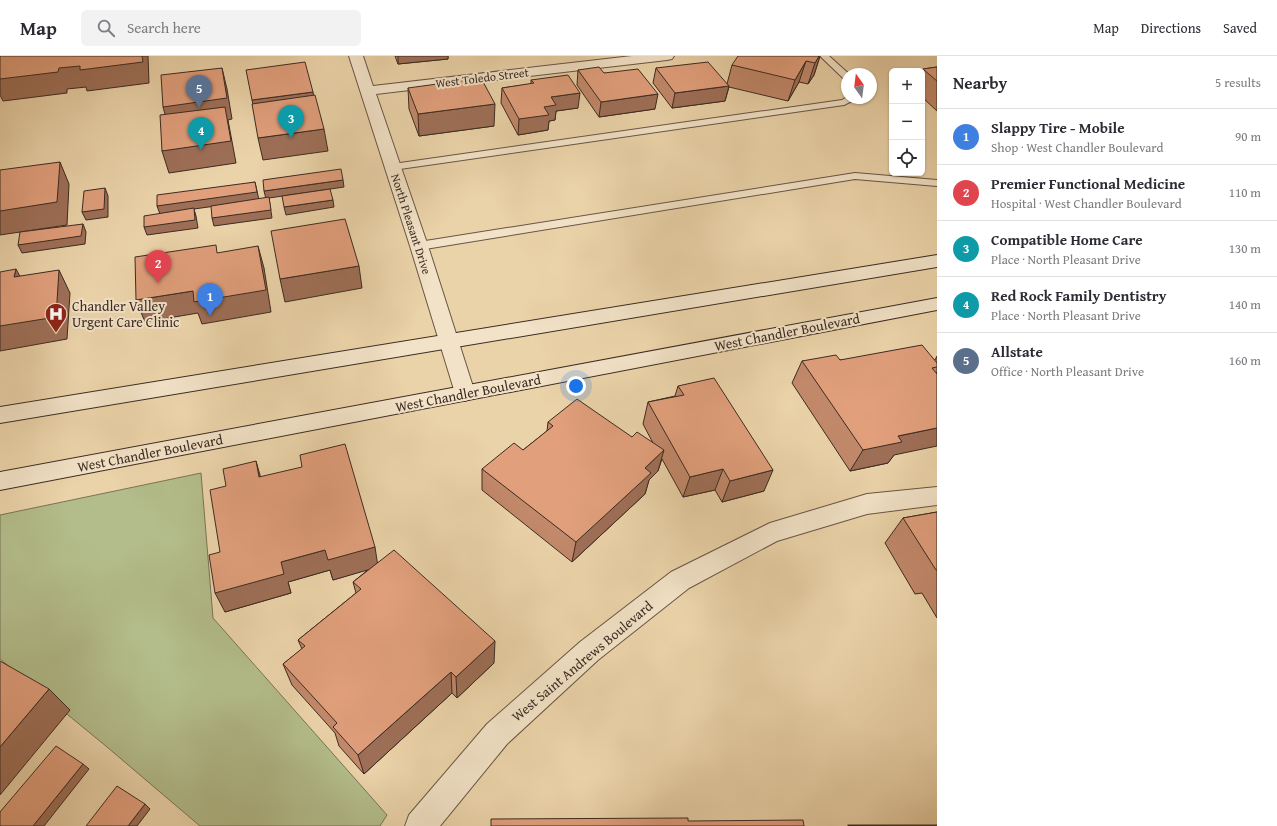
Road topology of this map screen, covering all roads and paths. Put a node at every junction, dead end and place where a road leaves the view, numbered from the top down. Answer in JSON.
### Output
{"nodes":[{"id":1,"x":356,"y":56,"type":"edge"},
{"id":2,"x":667,"y":56,"type":"edge"},
{"id":3,"x":824,"y":56,"type":"edge"},
{"id":4,"x":841,"y":72,"type":"edge"},
{"id":5,"x":368,"y":91,"type":"junction"},
{"id":6,"x":841,"y":102,"type":"edge"},
{"id":7,"x":393,"y":167,"type":"junction"},
{"id":8,"x":937,"y":183,"type":"edge"},
{"id":9,"x":419,"y":246,"type":"junction"},
{"id":10,"x":937,"y":262,"type":"edge"},
{"id":11,"x":937,"y":304,"type":"edge"},
{"id":12,"x":449,"y":342,"type":"junction"},
{"id":13,"x":464,"y":393,"type":"junction"},
{"id":14,"x":0,"y":415,"type":"edge"},
{"id":15,"x":0,"y":482,"type":"edge"},
{"id":16,"x":937,"y":496,"type":"edge"},
{"id":17,"x":420,"y":826,"type":"edge"}],
"edges":[{"from":1,"to":5,"type":"main road","name":"North Pleasant Drive"},
{"from":2,"to":5,"type":"main road","name":"West Toledo Street"},
{"from":3,"to":4,"type":"lane"},
{"from":5,"to":7,"type":"main road","name":"North Pleasant Drive"},
{"from":6,"to":7,"type":"lane"},
{"from":7,"to":9,"type":"main road","name":"North Pleasant Drive"},
{"from":8,"to":9,"type":"lane"},
{"from":9,"to":12,"type":"main road","name":"North Pleasant Drive"},
{"from":10,"to":12,"type":"main road"},
{"from":11,"to":13,"type":"main road","name":"West Chandler Boulevard"},
{"from":12,"to":13,"type":"main road","name":"North Pleasant Drive"},
{"from":12,"to":14,"type":"main road"},
{"from":13,"to":15,"type":"main road","name":"West Chandler Boulevard"},
{"from":16,"to":17,"type":"main road","name":"West Saint Andrews Boulevard"}]}
